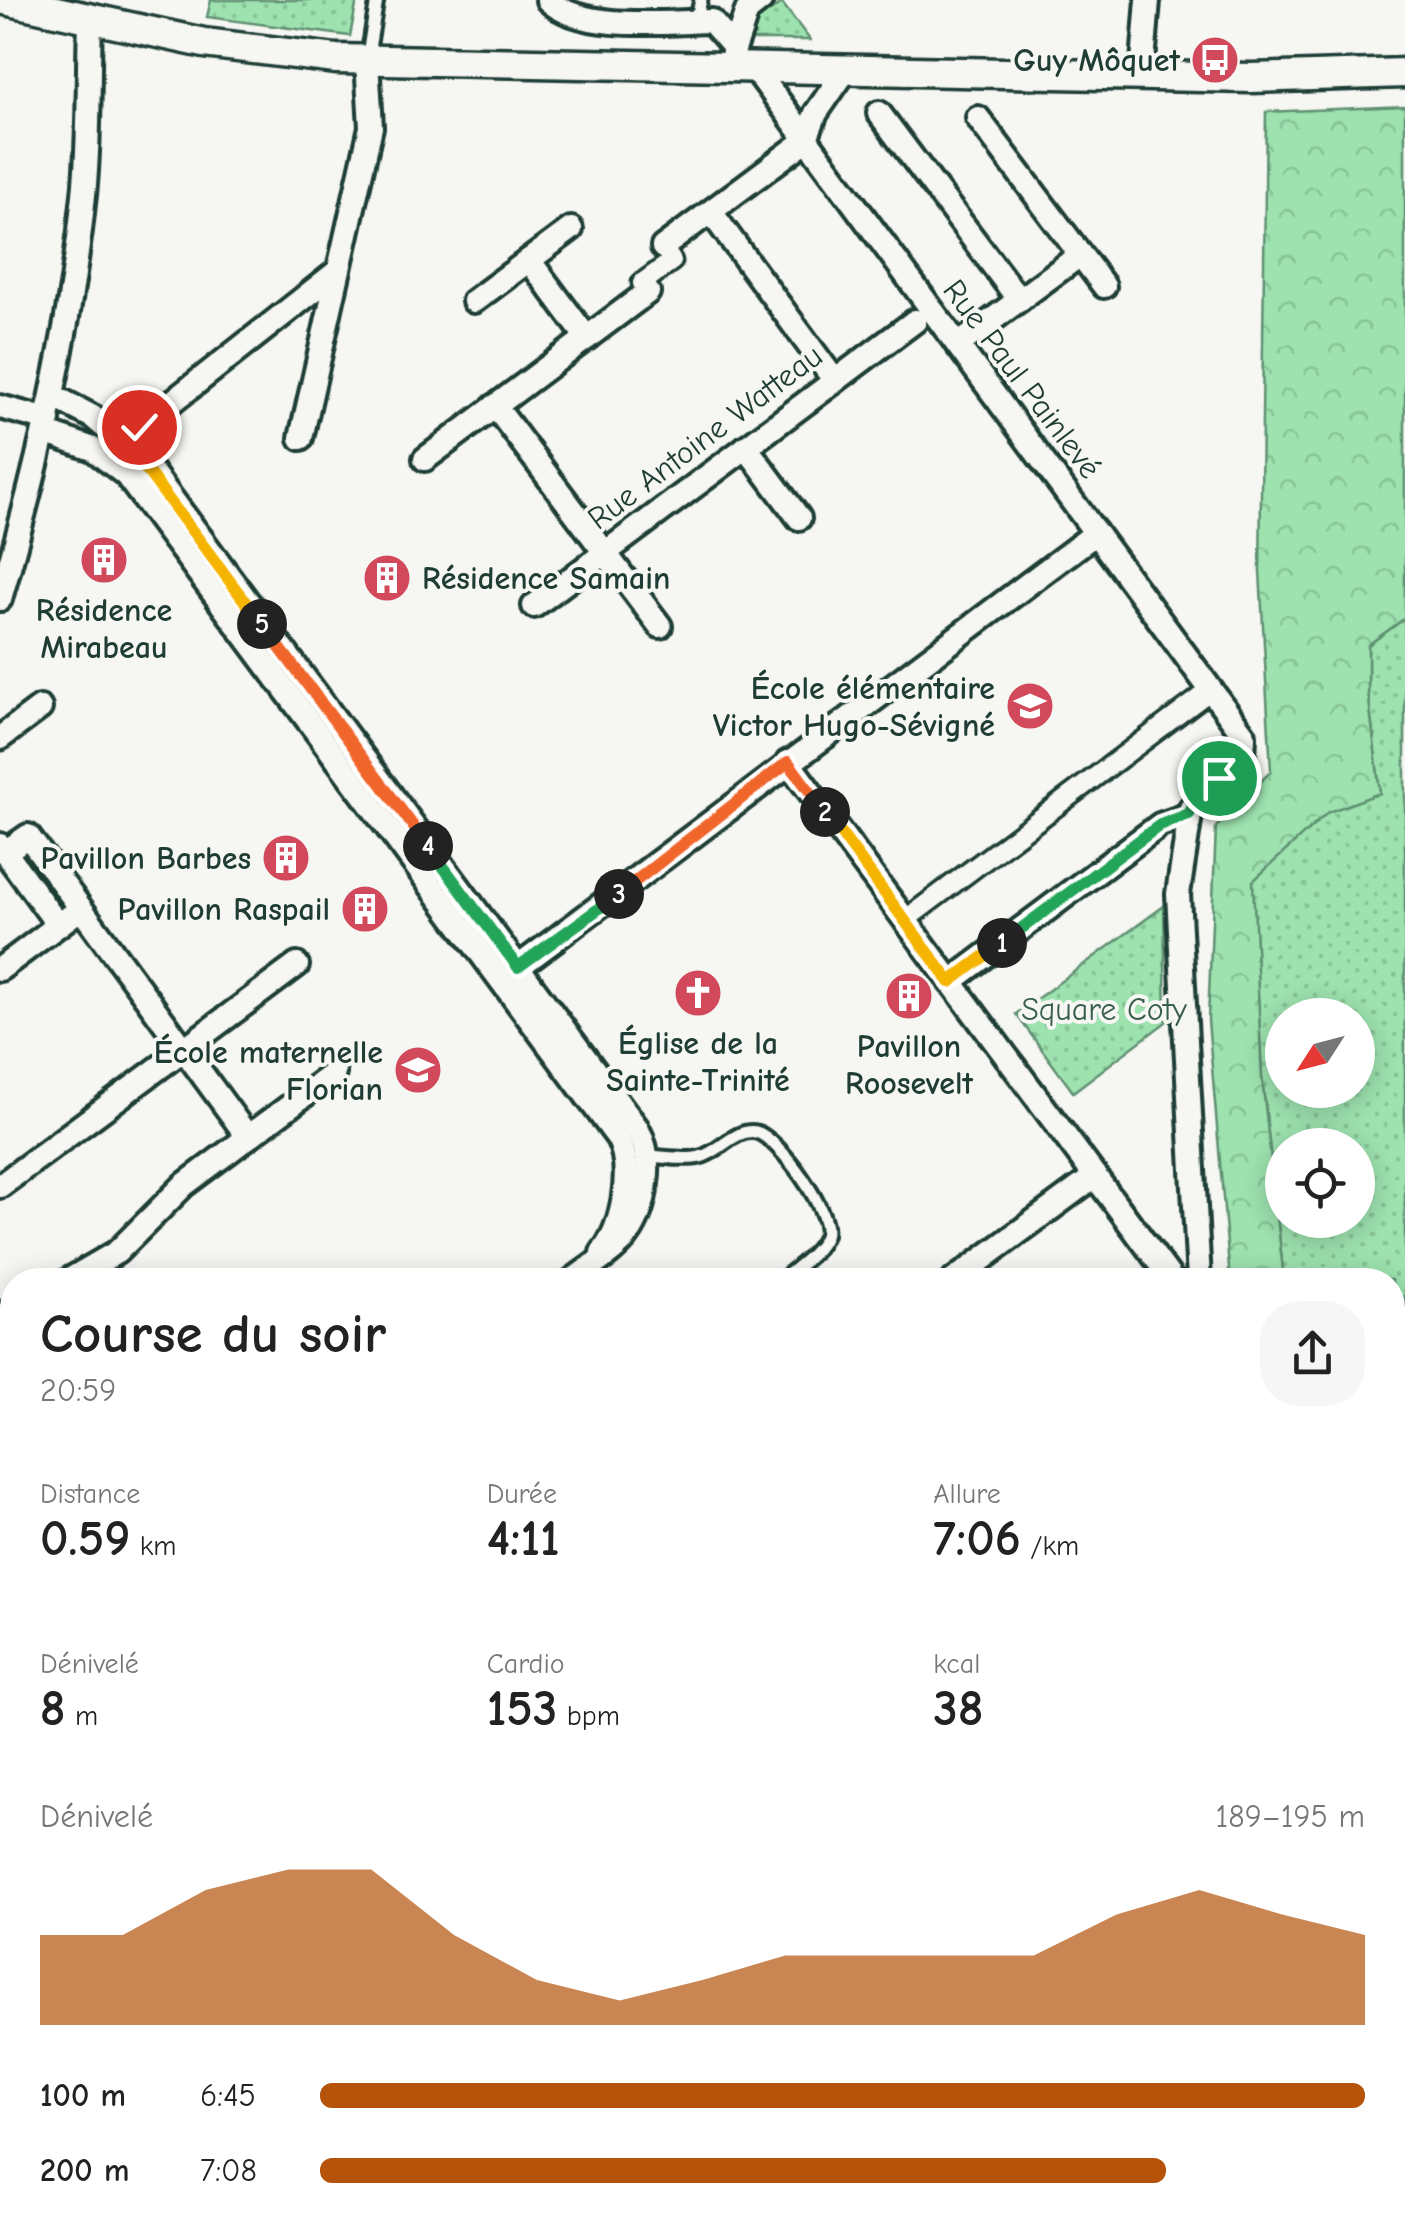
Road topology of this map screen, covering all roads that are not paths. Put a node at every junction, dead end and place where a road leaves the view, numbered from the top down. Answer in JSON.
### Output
{"nodes":[{"id":1,"x":8,"y":0,"type":"edge"},
{"id":2,"x":377,"y":0,"type":"edge"},
{"id":3,"x":548,"y":0,"type":"edge"},
{"id":4,"x":762,"y":0,"type":"edge"},
{"id":5,"x":1148,"y":0,"type":"edge"},
{"id":6,"x":698,"y":11,"type":"edge"},
{"id":7,"x":90,"y":20,"type":"junction"},
{"id":8,"x":367,"y":60,"type":"junction"},
{"id":9,"x":740,"y":61,"type":"junction"},
{"id":10,"x":845,"y":71,"type":"junction"},
{"id":11,"x":1405,"y":73,"type":"edge"},
{"id":12,"x":1142,"y":75,"type":"junction"},
{"id":13,"x":879,"y":113,"type":"dead end"},
{"id":14,"x":978,"y":118,"type":"dead end"},
{"id":15,"x":804,"y":141,"type":"junction"},
{"id":16,"x":711,"y":212,"type":"junction"},
{"id":17,"x":570,"y":229,"type":"dead end"},
{"id":18,"x":663,"y":247,"type":"joint"},
{"id":19,"x":1080,"y":254,"type":"junction"},
{"id":20,"x":529,"y":260,"type":"junction"},
{"id":21,"x":338,"y":272,"type":"junction"},
{"id":22,"x":1104,"y":286,"type":"dead end"},
{"id":23,"x":648,"y":292,"type":"joint"},
{"id":24,"x":1019,"y":300,"type":"junction"},
{"id":25,"x":474,"y":301,"type":"dead end"},
{"id":26,"x":915,"y":321,"type":"dead end"},
{"id":27,"x":588,"y":338,"type":"junction"},
{"id":28,"x":958,"y":345,"type":"junction"},
{"id":29,"x":835,"y":381,"type":"junction"},
{"id":30,"x":53,"y":396,"type":"junction"},
{"id":31,"x":496,"y":406,"type":"junction"},
{"id":32,"x":0,"y":407,"type":"edge"},
{"id":33,"x":46,"y":426,"type":"junction"},
{"id":34,"x":300,"y":438,"type":"dead end"},
{"id":35,"x":124,"y":440,"type":"junction"},
{"id":36,"x":746,"y":447,"type":"junction"},
{"id":37,"x":425,"y":459,"type":"dead end"},
{"id":38,"x":799,"y":518,"type":"dead end"},
{"id":39,"x":1096,"y":533,"type":"junction"},
{"id":40,"x":605,"y":553,"type":"junction"},
{"id":41,"x":2,"y":584,"type":"edge"},
{"id":42,"x":534,"y":606,"type":"dead end"},
{"id":43,"x":660,"y":626,"type":"dead end"},
{"id":44,"x":1212,"y":689,"type":"junction"},
{"id":45,"x":40,"y":708,"type":"dead end"},
{"id":46,"x":0,"y":738,"type":"edge"},
{"id":47,"x":788,"y":762,"type":"junction"},
{"id":48,"x":1189,"y":814,"type":"junction"},
{"id":49,"x":3,"y":848,"type":"edge"},
{"id":50,"x":80,"y":908,"type":"junction"},
{"id":51,"x":905,"y":920,"type":"junction"},
{"id":52,"x":58,"y":925,"type":"junction"},
{"id":53,"x":297,"y":965,"type":"dead end"},
{"id":54,"x":0,"y":969,"type":"edge"},
{"id":55,"x":510,"y":973,"type":"junction"},
{"id":56,"x":950,"y":982,"type":"junction"},
{"id":57,"x":184,"y":1049,"type":"junction"},
{"id":58,"x":334,"y":1073,"type":"dead end"},
{"id":59,"x":248,"y":1137,"type":"junction"},
{"id":60,"x":636,"y":1157,"type":"junction"},
{"id":61,"x":4,"y":1174,"type":"edge"},
{"id":62,"x":1095,"y":1176,"type":"junction"},
{"id":63,"x":90,"y":1268,"type":"edge"},
{"id":64,"x":590,"y":1268,"type":"edge"},
{"id":65,"x":796,"y":1268,"type":"edge"},
{"id":66,"x":970,"y":1268,"type":"edge"},
{"id":67,"x":1163,"y":1268,"type":"edge"},
{"id":68,"x":1198,"y":1268,"type":"edge"}],
"edges":[{"from":1,"to":7,"type":"street"},
{"from":2,"to":8,"type":"lane"},
{"from":3,"to":6,"type":"street"},
{"from":4,"to":9,"type":"street"},
{"from":5,"to":12,"type":"street"},
{"from":6,"to":9,"type":"street"},
{"from":7,"to":8,"type":"street"},
{"from":7,"to":30,"type":"street"},
{"from":8,"to":9,"type":"street"},
{"from":8,"to":21,"type":"street"},
{"from":9,"to":10,"type":"street"},
{"from":9,"to":15,"type":"street","name":"Rue Paul Painlevé"},
{"from":10,"to":12,"type":"street"},
{"from":10,"to":15,"type":"street"},
{"from":11,"to":12,"type":"street"},
{"from":13,"to":24,"type":"street"},
{"from":14,"to":19,"type":"street"},
{"from":15,"to":16,"type":"street"},
{"from":15,"to":28,"type":"street","name":"Rue Paul Painlevé"},
{"from":16,"to":18,"type":"street"},
{"from":16,"to":29,"type":"street"},
{"from":17,"to":20,"type":"street"},
{"from":18,"to":23,"type":"street"},
{"from":19,"to":22,"type":"street"},
{"from":19,"to":24,"type":"street"},
{"from":20,"to":25,"type":"street"},
{"from":20,"to":27,"type":"street"},
{"from":21,"to":34,"type":"street"},
{"from":21,"to":35,"type":"street"},
{"from":23,"to":27,"type":"street"},
{"from":24,"to":28,"type":"street"},
{"from":26,"to":29,"type":"street","name":"Rue Antoine Watteau"},
{"from":27,"to":31,"type":"street"},
{"from":28,"to":39,"type":"street","name":"Rue Paul Painlevé"},
{"from":29,"to":36,"type":"street","name":"Rue Antoine Watteau"},
{"from":30,"to":33,"type":"street"},
{"from":30,"to":35,"type":"street"},
{"from":31,"to":37,"type":"street"},
{"from":31,"to":40,"type":"street"},
{"from":32,"to":33,"type":"street"},
{"from":33,"to":41,"type":"street"},
{"from":33,"to":55,"type":"street"},
{"from":35,"to":55,"type":"street"},
{"from":36,"to":38,"type":"street"},
{"from":36,"to":40,"type":"street","name":"Rue Antoine Watteau"},
{"from":39,"to":44,"type":"street","name":"Rue Paul Painlevé"},
{"from":39,"to":47,"type":"street"},
{"from":40,"to":42,"type":"street","name":"Rue Antoine Watteau"},
{"from":40,"to":43,"type":"street"},
{"from":44,"to":48,"type":"street","name":"Rue Paul Painlevé"},
{"from":44,"to":51,"type":"street"},
{"from":45,"to":46,"type":"street"},
{"from":47,"to":51,"type":"street"},
{"from":47,"to":55,"type":"street"},
{"from":48,"to":56,"type":"street"},
{"from":48,"to":68,"type":"street"},
{"from":49,"to":50,"type":"street"},
{"from":49,"to":52,"type":"street"},
{"from":50,"to":52,"type":"street"},
{"from":50,"to":57,"type":"street"},
{"from":51,"to":56,"type":"street"},
{"from":52,"to":54,"type":"street"},
{"from":53,"to":57,"type":"street"},
{"from":55,"to":60,"type":"street"},
{"from":56,"to":62,"type":"street"},
{"from":57,"to":59,"type":"street"},
{"from":57,"to":61,"type":"street"},
{"from":58,"to":59,"type":"street"},
{"from":59,"to":63,"type":"street"},
{"from":60,"to":64,"type":"street"},
{"from":60,"to":65,"type":"lane"},
{"from":62,"to":66,"type":"street"},
{"from":62,"to":67,"type":"street"}]}
